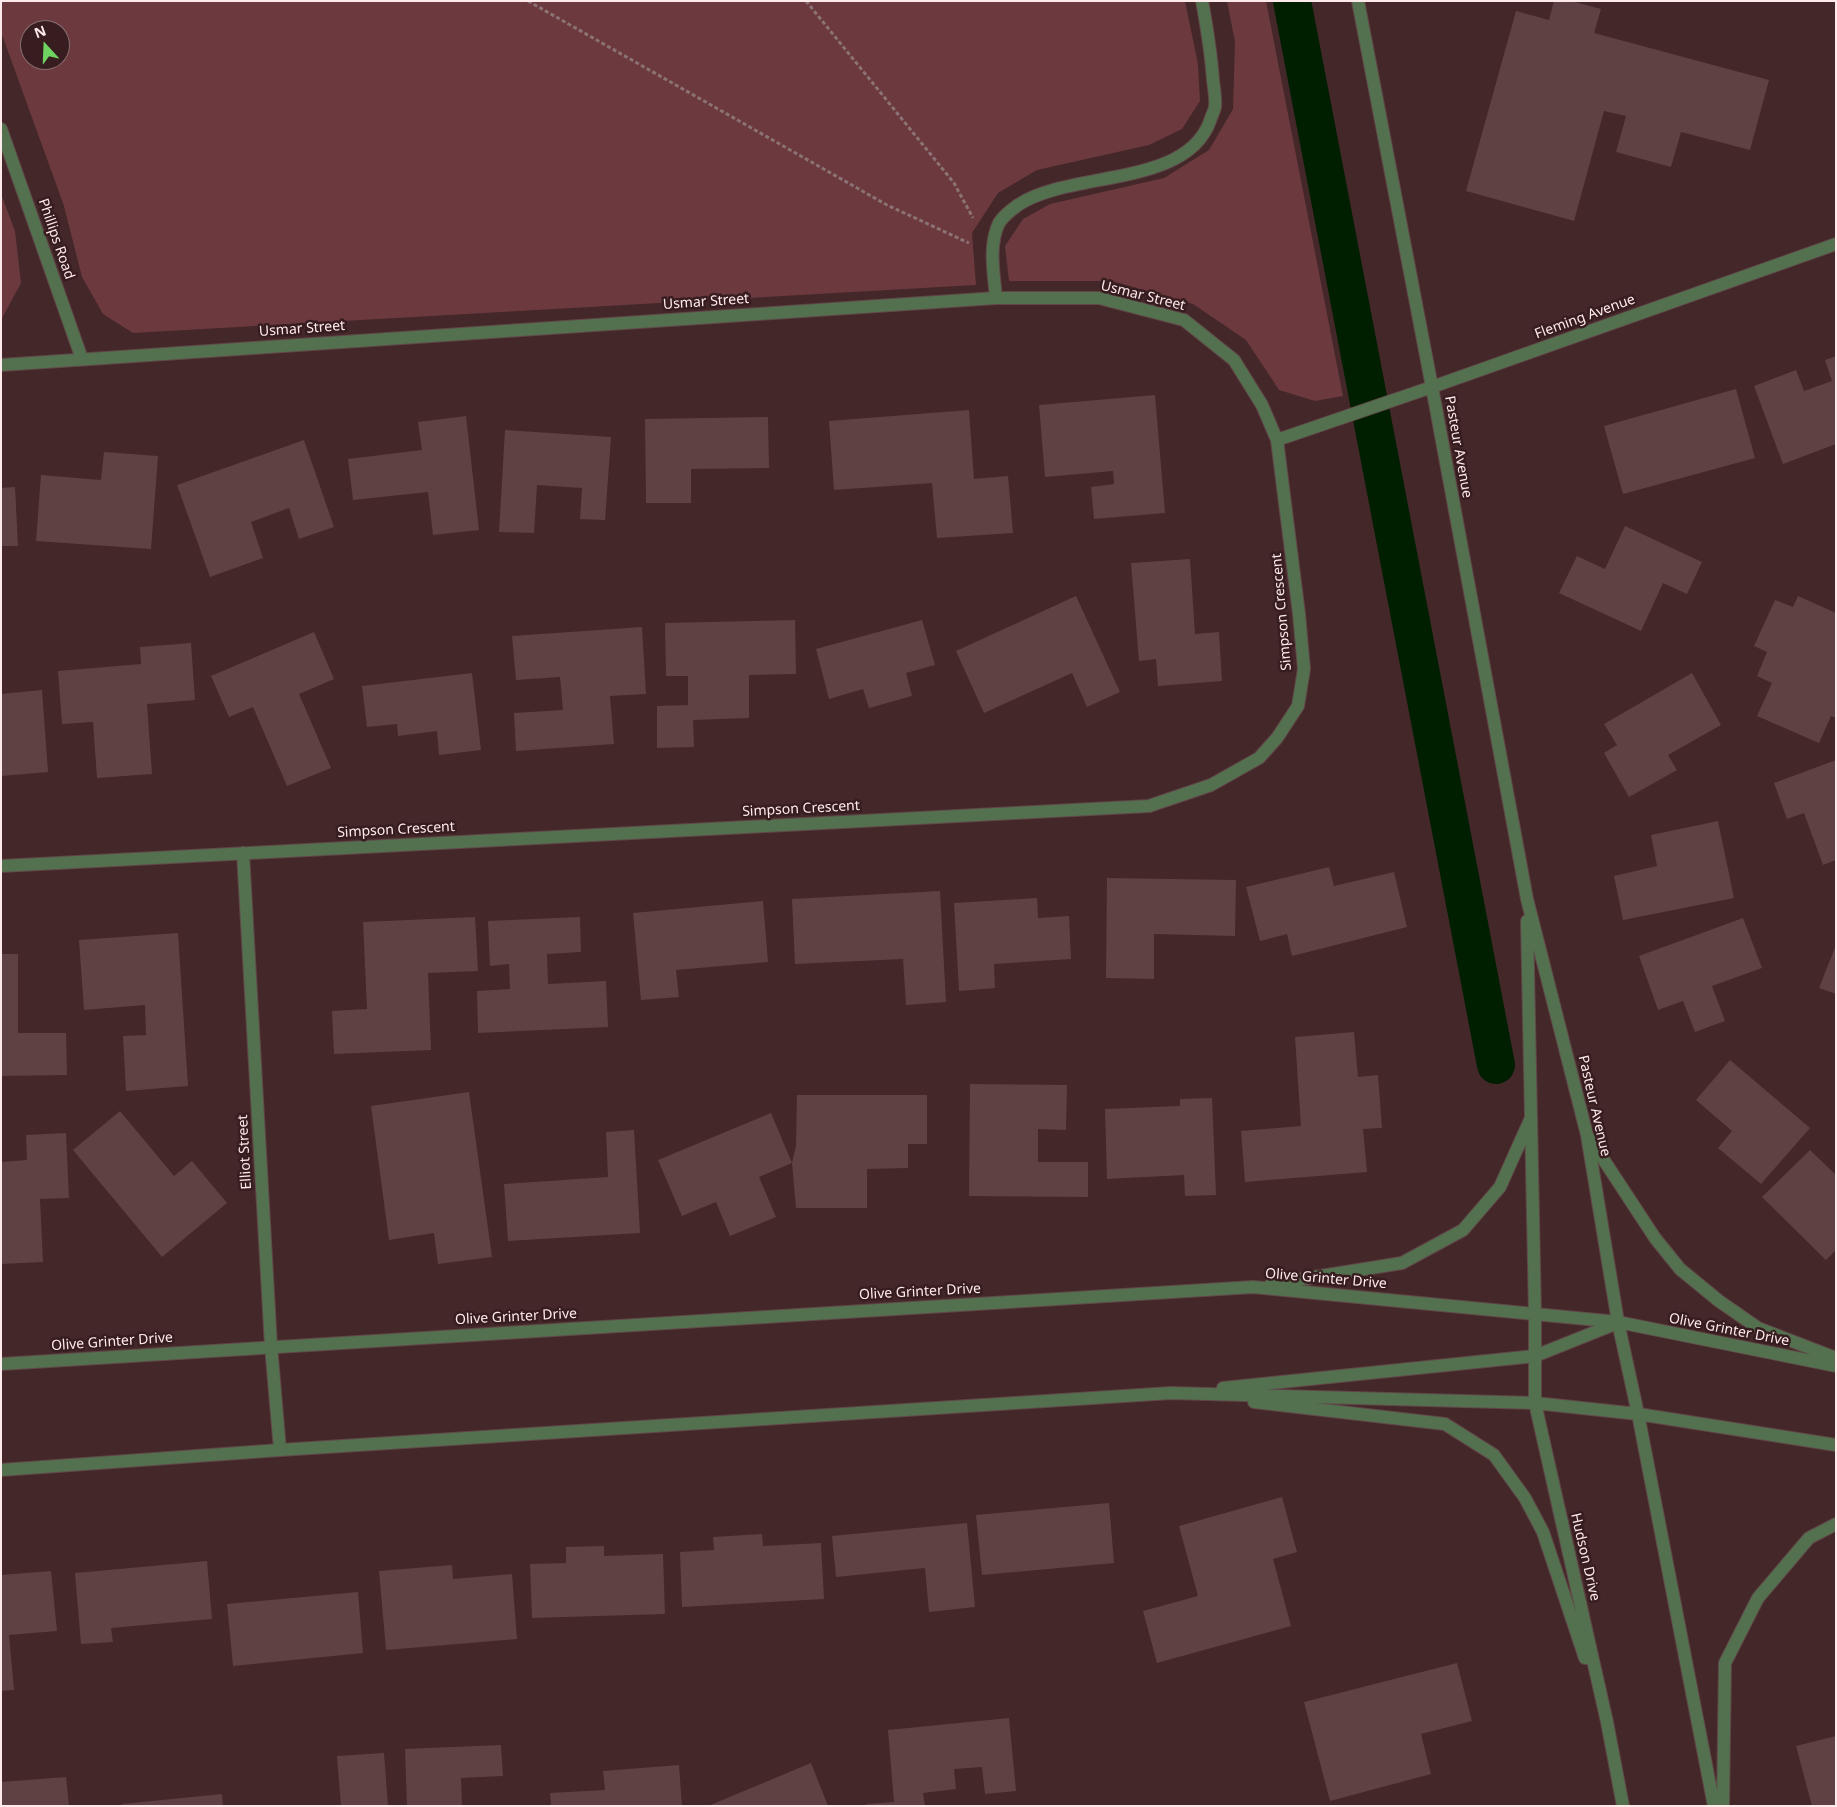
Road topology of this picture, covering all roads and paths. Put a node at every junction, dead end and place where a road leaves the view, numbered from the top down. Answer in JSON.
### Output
{"nodes":[{"id":1,"x":528,"y":1,"type":"edge"},
{"id":2,"x":806,"y":1,"type":"edge"},
{"id":3,"x":1202,"y":1,"type":"edge"},
{"id":4,"x":1358,"y":1,"type":"edge"},
{"id":5,"x":1,"y":129,"type":"edge"},
{"id":6,"x":1836,"y":244,"type":"edge"},
{"id":7,"x":992,"y":254,"type":"junction"},
{"id":8,"x":996,"y":298,"type":"junction"},
{"id":9,"x":82,"y":359,"type":"junction"},
{"id":10,"x":1,"y":364,"type":"edge"},
{"id":11,"x":1432,"y":387,"type":"junction"},
{"id":12,"x":1277,"y":440,"type":"junction"},
{"id":13,"x":243,"y":853,"type":"junction"},
{"id":14,"x":1,"y":866,"type":"edge"},
{"id":15,"x":1527,"y":899,"type":"junction"},
{"id":16,"x":1531,"y":1116,"type":"junction"},
{"id":17,"x":1587,"y":1135,"type":"junction"},
{"id":18,"x":1253,"y":1287,"type":"junction"},
{"id":19,"x":1535,"y":1314,"type":"junction"},
{"id":20,"x":1618,"y":1322,"type":"junction"},
{"id":21,"x":271,"y":1346,"type":"junction"},
{"id":22,"x":1535,"y":1356,"type":"junction"},
{"id":23,"x":1836,"y":1358,"type":"edge"},
{"id":24,"x":1,"y":1364,"type":"edge"},
{"id":25,"x":1836,"y":1366,"type":"edge"},
{"id":26,"x":1171,"y":1393,"type":"junction"},
{"id":27,"x":1535,"y":1402,"type":"junction"},
{"id":28,"x":1638,"y":1414,"type":"junction"},
{"id":29,"x":1836,"y":1445,"type":"edge"},
{"id":30,"x":280,"y":1450,"type":"junction"},
{"id":31,"x":1,"y":1470,"type":"edge"},
{"id":32,"x":1836,"y":1524,"type":"edge"},
{"id":33,"x":1607,"y":1722,"type":"junction"},
{"id":34,"x":1623,"y":1806,"type":"edge"},
{"id":35,"x":1714,"y":1806,"type":"edge"},
{"id":36,"x":1723,"y":1806,"type":"edge"}],
"edges":[{"from":1,"to":7,"type":"path"},
{"from":2,"to":7,"type":"path"},
{"from":3,"to":7,"type":"street"},
{"from":4,"to":11,"type":"street","name":"Pasteur Avenue"},
{"from":5,"to":9,"type":"street","name":"Phillips Road"},
{"from":6,"to":11,"type":"street","name":"Fleming Avenue"},
{"from":7,"to":8,"type":"street"},
{"from":8,"to":9,"type":"street","name":"Usmar Street"},
{"from":8,"to":12,"type":"street","name":"Usmar Street"},
{"from":9,"to":10,"type":"street","name":"Usmar Street"},
{"from":11,"to":12,"type":"street","name":"Fleming Avenue"},
{"from":11,"to":15,"type":"street","name":"Pasteur Avenue"},
{"from":12,"to":13,"type":"street","name":"Simpson Crescent"},
{"from":13,"to":14,"type":"street","name":"Simpson Crescent"},
{"from":13,"to":21,"type":"street","name":"Elliot Street"},
{"from":15,"to":16,"type":"street","name":"Pasteur Avenue"},
{"from":15,"to":17,"type":"street","name":"Pasteur Avenue"},
{"from":16,"to":18,"type":"street"},
{"from":16,"to":19,"type":"street","name":"Pasteur Avenue"},
{"from":17,"to":20,"type":"street","name":"Pasteur Avenue"},
{"from":17,"to":23,"type":"street"},
{"from":18,"to":19,"type":"street","name":"Olive Grinter Drive"},
{"from":18,"to":21,"type":"street","name":"Olive Grinter Drive"},
{"from":19,"to":20,"type":"street","name":"Olive Grinter Drive"},
{"from":19,"to":22,"type":"street","name":"Hudson Drive"},
{"from":20,"to":22,"type":"street"},
{"from":20,"to":25,"type":"street","name":"Olive Grinter Drive"},
{"from":20,"to":28,"type":"street"},
{"from":21,"to":24,"type":"street","name":"Olive Grinter Drive"},
{"from":21,"to":30,"type":"street","name":"Elliot Street"},
{"from":22,"to":26,"type":"street"},
{"from":22,"to":27,"type":"street","name":"Hudson Drive"},
{"from":26,"to":27,"type":"street"},
{"from":26,"to":30,"type":"street"},
{"from":26,"to":33,"type":"street"},
{"from":27,"to":28,"type":"street"},
{"from":27,"to":33,"type":"street","name":"Hudson Drive"},
{"from":28,"to":29,"type":"street"},
{"from":28,"to":35,"type":"street"},
{"from":30,"to":31,"type":"street"},
{"from":32,"to":36,"type":"street"},
{"from":33,"to":34,"type":"street","name":"Hudson Drive"}]}
